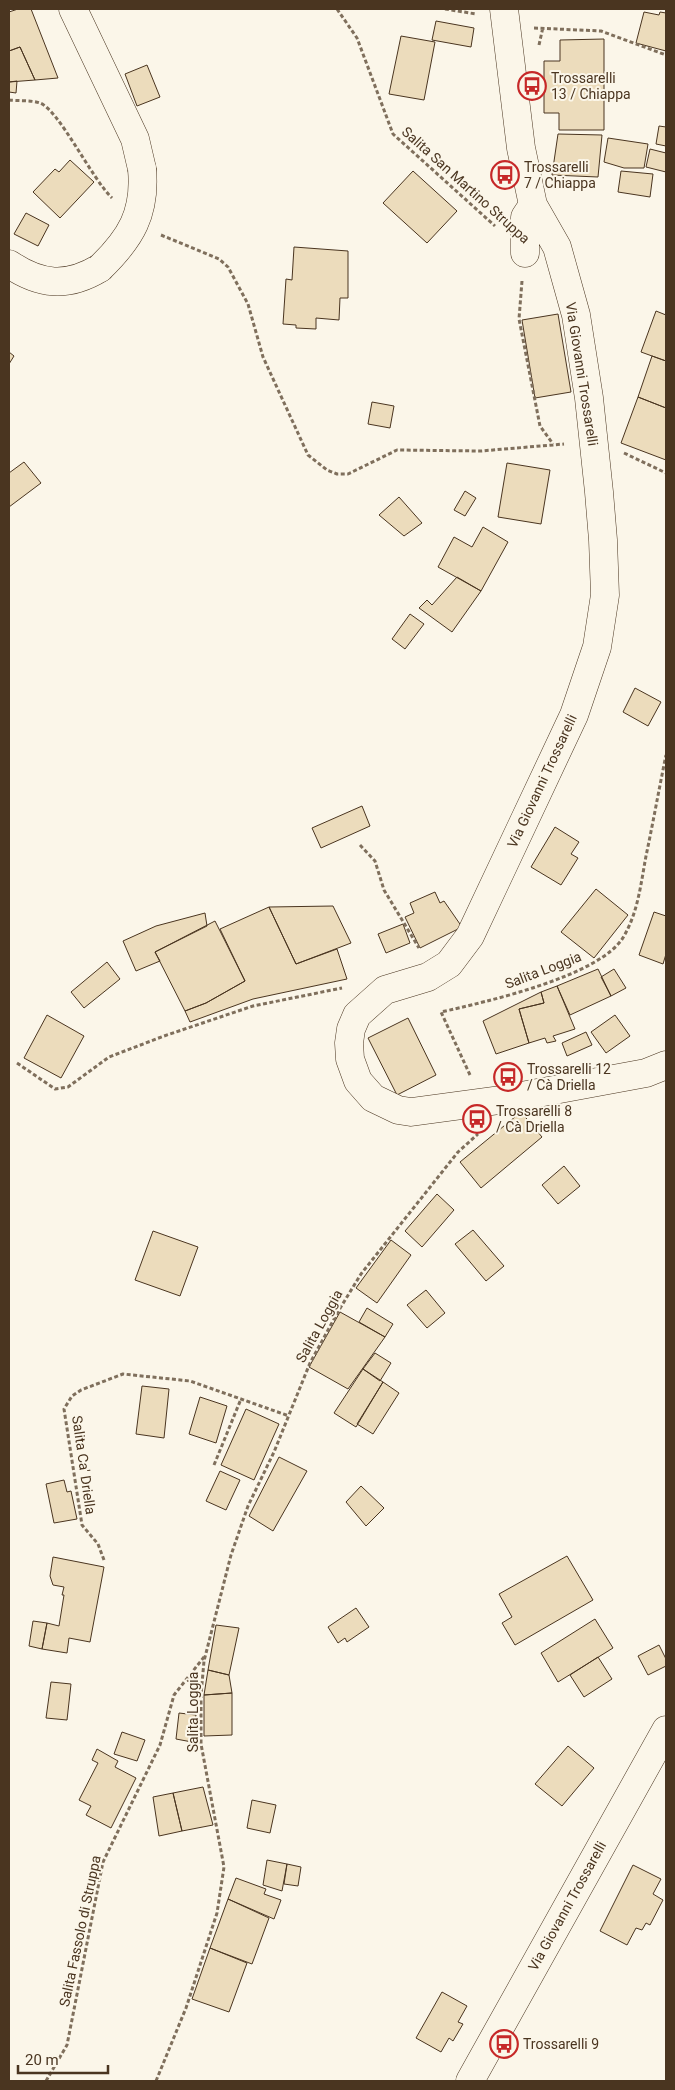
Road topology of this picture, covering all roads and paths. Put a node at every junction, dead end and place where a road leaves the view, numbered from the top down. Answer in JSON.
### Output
{"nodes":[{"id":1,"x":73,"y":9,"type":"edge"},
{"id":2,"x":337,"y":9,"type":"edge"},
{"id":3,"x":505,"y":14,"type":"edge"},
{"id":4,"x":666,"y":55,"type":"edge"},
{"id":5,"x":9,"y":100,"type":"edge"},
{"id":6,"x":115,"y":202,"type":"dead end"},
{"id":7,"x":533,"y":205,"type":"junction"},
{"id":8,"x":158,"y":234,"type":"dead end"},
{"id":9,"x":525,"y":252,"type":"junction"},
{"id":10,"x":9,"y":264,"type":"edge"},
{"id":11,"x":593,"y":444,"type":"junction"},
{"id":12,"x":666,"y":473,"type":"edge"},
{"id":13,"x":666,"y":756,"type":"edge"},
{"id":14,"x":360,"y":845,"type":"dead end"},
{"id":15,"x":428,"y":977,"type":"junction"},
{"id":16,"x":385,"y":990,"type":"junction"},
{"id":17,"x":16,"y":1063,"type":"dead end"},
{"id":18,"x":666,"y":1065,"type":"edge"},
{"id":19,"x":500,"y":1100,"type":"junction"},
{"id":20,"x":241,"y":1399,"type":"junction"},
{"id":21,"x":289,"y":1416,"type":"junction"},
{"id":22,"x":214,"y":1465,"type":"dead end"},
{"id":23,"x":104,"y":1560,"type":"dead end"},
{"id":24,"x":206,"y":1655,"type":"junction"},
{"id":25,"x":666,"y":1730,"type":"edge"},
{"id":26,"x":46,"y":2081,"type":"edge"},
{"id":27,"x":156,"y":2081,"type":"edge"},
{"id":28,"x":470,"y":2081,"type":"edge"}],
"edges":[{"from":1,"to":10,"type":"street","bridge":true},
{"from":2,"to":9,"type":"path","name":"Salita San Martino Struppa"},
{"from":3,"to":4,"type":"path"},
{"from":3,"to":7,"type":"street","name":"Via Giovanni Trossarelli"},
{"from":5,"to":6,"type":"path"},
{"from":7,"to":9,"type":"street"},
{"from":7,"to":11,"type":"street","name":"Via Giovanni Trossarelli"},
{"from":8,"to":9,"type":"path","name":"Salita San Martino Struppa"},
{"from":11,"to":12,"type":"path"},
{"from":11,"to":15,"type":"street","name":"Via Giovanni Trossarelli"},
{"from":13,"to":19,"type":"path","name":"Salita Loggia"},
{"from":14,"to":15,"type":"path"},
{"from":15,"to":16,"type":"street","name":"Via Giovanni Trossarelli"},
{"from":16,"to":17,"type":"path"},
{"from":16,"to":19,"type":"street","name":"Via Giovanni Trossarelli"},
{"from":18,"to":19,"type":"street","name":"Via Giovanni Trossarelli"},
{"from":19,"to":21,"type":"path","name":"Salita Loggia"},
{"from":20,"to":21,"type":"path","name":"Salita Ca' Driella"},
{"from":20,"to":22,"type":"path"},
{"from":20,"to":23,"type":"path","name":"Salita Ca' Driella"},
{"from":21,"to":24,"type":"path","name":"Salita Loggia"},
{"from":24,"to":26,"type":"path","name":"Salita Fassolo di Struppa"},
{"from":24,"to":27,"type":"path","name":"Salita Loggia"},
{"from":25,"to":28,"type":"street","name":"Via Giovanni Trossarelli"}]}
